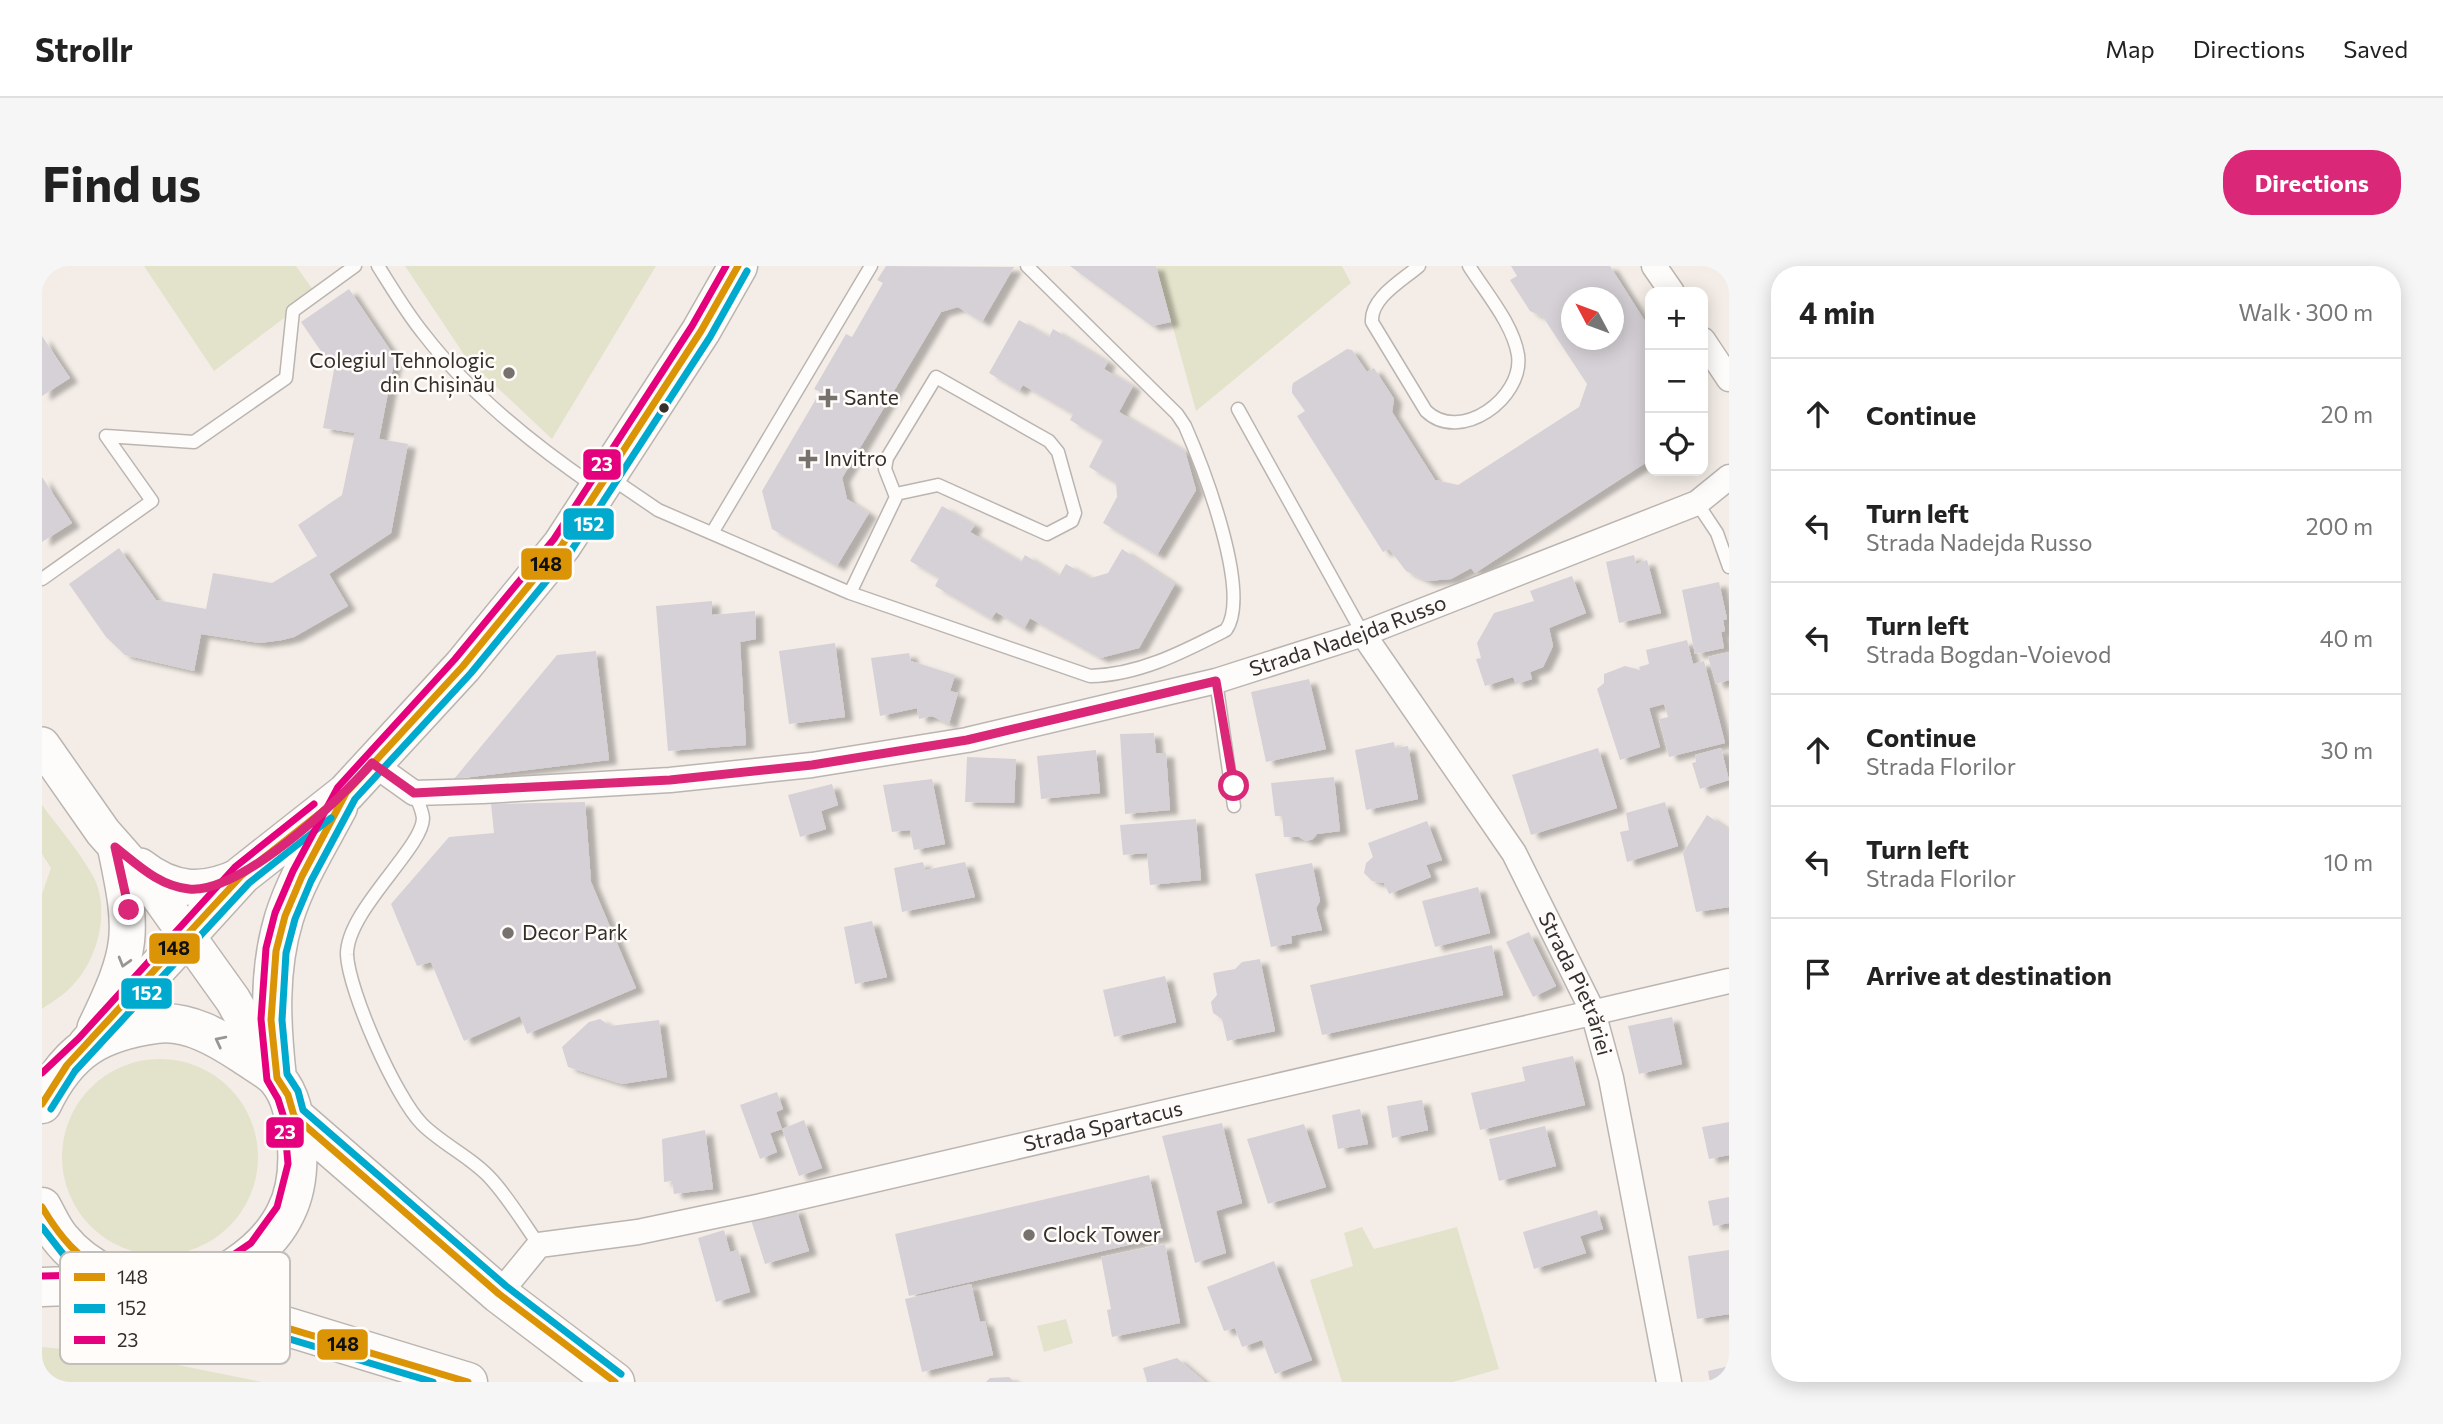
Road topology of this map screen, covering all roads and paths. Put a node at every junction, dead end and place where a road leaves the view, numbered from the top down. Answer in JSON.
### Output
{"nodes":[{"id":1,"x":355,"y":266,"type":"edge"},
{"id":2,"x":378,"y":266,"type":"edge"},
{"id":3,"x":737,"y":266,"type":"edge"},
{"id":4,"x":871,"y":266,"type":"edge"},
{"id":5,"x":1027,"y":266,"type":"edge"},
{"id":6,"x":1419,"y":266,"type":"edge"},
{"id":7,"x":1469,"y":266,"type":"edge"},
{"id":8,"x":1654,"y":266,"type":"edge"},
{"id":9,"x":1669,"y":287,"type":"edge"},
{"id":10,"x":1708,"y":348,"type":"edge"},
{"id":11,"x":1729,"y":379,"type":"edge"},
{"id":12,"x":1238,"y":409,"type":"dead end"},
{"id":13,"x":1729,"y":477,"type":"edge"},
{"id":14,"x":604,"y":483,"type":"junction"},
{"id":15,"x":896,"y":494,"type":"junction"},
{"id":16,"x":1697,"y":503,"type":"junction"},
{"id":17,"x":712,"y":533,"type":"junction"},
{"id":18,"x":1729,"y":567,"type":"edge"},
{"id":19,"x":42,"y":579,"type":"edge"},
{"id":20,"x":850,"y":593,"type":"junction"},
{"id":21,"x":1363,"y":634,"type":"junction"},
{"id":22,"x":1216,"y":681,"type":"junction"},
{"id":23,"x":42,"y":745,"type":"edge"},
{"id":24,"x":372,"y":763,"type":"junction"},
{"id":25,"x":346,"y":793,"type":"junction"},
{"id":26,"x":414,"y":793,"type":"junction"},
{"id":27,"x":1234,"y":806,"type":"dead end"},
{"id":28,"x":115,"y":847,"type":"junction"},
{"id":29,"x":242,"y":875,"type":"junction"},
{"id":30,"x":187,"y":934,"type":"junction"},
{"id":31,"x":1729,"y":981,"type":"edge"},
{"id":32,"x":1593,"y":1012,"type":"junction"},
{"id":33,"x":87,"y":1045,"type":"junction"},
{"id":34,"x":277,"y":1078,"type":"junction"},
{"id":35,"x":46,"y":1089,"type":"edge"},
{"id":36,"x":294,"y":1116,"type":"junction"},
{"id":37,"x":42,"y":1207,"type":"edge"},
{"id":38,"x":539,"y":1245,"type":"junction"},
{"id":39,"x":75,"y":1252,"type":"edge"},
{"id":40,"x":257,"y":1252,"type":"edge"},
{"id":41,"x":60,"y":1286,"type":"edge"},
{"id":42,"x":42,"y":1287,"type":"edge"},
{"id":43,"x":499,"y":1294,"type":"junction"},
{"id":44,"x":290,"y":1328,"type":"edge"},
{"id":45,"x":468,"y":1382,"type":"edge"},
{"id":46,"x":615,"y":1382,"type":"edge"},
{"id":47,"x":1669,"y":1382,"type":"edge"}],
"edges":[{"from":1,"to":19,"type":"lane"},
{"from":2,"to":14,"type":"lane"},
{"from":3,"to":14,"type":"main road"},
{"from":4,"to":17,"type":"lane"},
{"from":5,"to":20,"type":"lane"},
{"from":6,"to":7,"type":"lane"},
{"from":8,"to":9,"type":"street"},
{"from":10,"to":11,"type":"street"},
{"from":12,"to":21,"type":"lane"},
{"from":13,"to":16,"type":"street","name":"Strada Nadejda Russo"},
{"from":14,"to":17,"type":"lane"},
{"from":14,"to":24,"type":"main road"},
{"from":15,"to":15,"type":"lane"},
{"from":15,"to":20,"type":"lane"},
{"from":16,"to":18,"type":"lane"},
{"from":16,"to":21,"type":"street","name":"Strada Nadejda Russo"},
{"from":17,"to":20,"type":"lane"},
{"from":21,"to":22,"type":"street","name":"Strada Nadejda Russo"},
{"from":21,"to":32,"type":"street","name":"Strada Pietrăriei"},
{"from":22,"to":26,"type":"street","name":"Strada Nadejda Russo"},
{"from":22,"to":27,"type":"lane"},
{"from":23,"to":28,"type":"main road"},
{"from":24,"to":25,"type":"main road"},
{"from":24,"to":26,"type":"street"},
{"from":25,"to":29,"type":"main road"},
{"from":25,"to":34,"type":"main road"},
{"from":26,"to":38,"type":"lane"},
{"from":28,"to":29,"type":"main road"},
{"from":28,"to":30,"type":"main road"},
{"from":28,"to":33,"type":"main road","one_way":true},
{"from":29,"to":30,"type":"main road"},
{"from":30,"to":33,"type":"main road"},
{"from":30,"to":34,"type":"main road"},
{"from":31,"to":32,"type":"street","name":"Strada Spartacus"},
{"from":32,"to":38,"type":"street","name":"Strada Spartacus"},
{"from":32,"to":47,"type":"street","name":"Strada Pietrăriei"},
{"from":34,"to":33,"type":"main road","one_way":true},
{"from":33,"to":35,"type":"main road"},
{"from":34,"to":36,"type":"main road"},
{"from":36,"to":40,"type":"main road"},
{"from":36,"to":43,"type":"main road"},
{"from":37,"to":39,"type":"main road"},
{"from":38,"to":43,"type":"street"},
{"from":41,"to":42,"type":"main road"},
{"from":43,"to":46,"type":"main road"},
{"from":44,"to":45,"type":"main road"}]}
